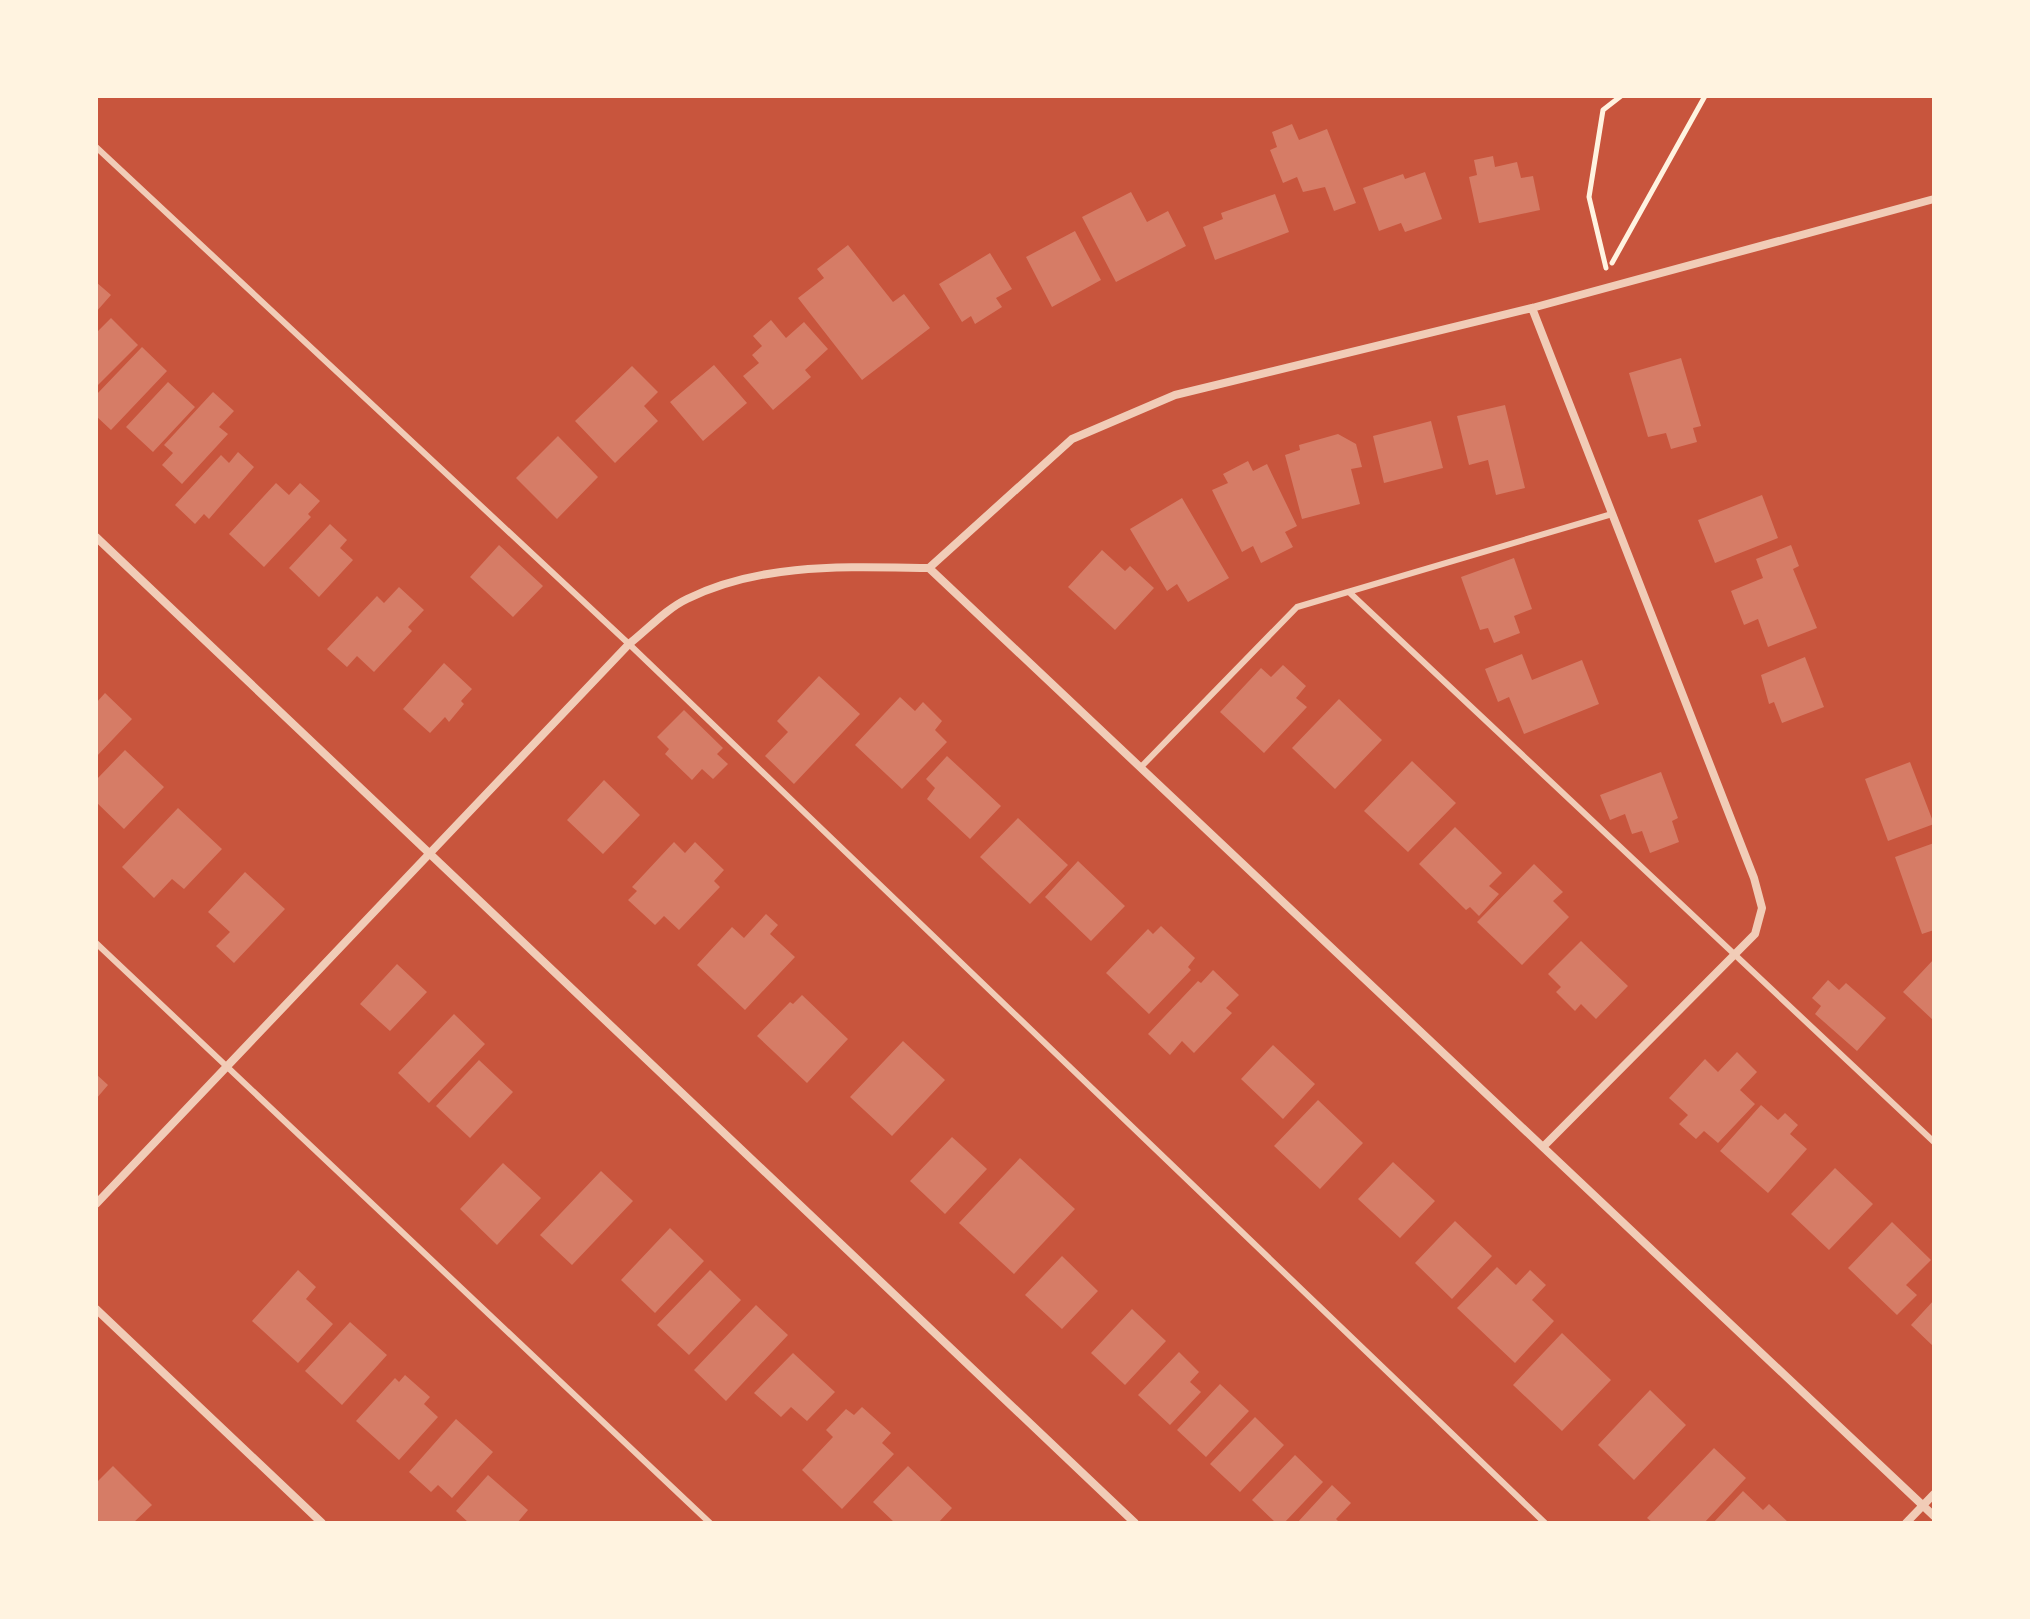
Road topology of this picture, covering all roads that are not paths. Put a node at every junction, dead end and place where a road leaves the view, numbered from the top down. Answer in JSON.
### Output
{"nodes":[{"id":1,"x":96,"y":147,"type":"edge"},
{"id":2,"x":1934,"y":199,"type":"edge"},
{"id":3,"x":1532,"y":308,"type":"junction"},
{"id":4,"x":1612,"y":514,"type":"junction"},
{"id":5,"x":96,"y":537,"type":"edge"},
{"id":6,"x":929,"y":568,"type":"junction"},
{"id":7,"x":1349,"y":592,"type":"junction"},
{"id":8,"x":629,"y":644,"type":"junction"},
{"id":9,"x":1141,"y":767,"type":"junction"},
{"id":10,"x":428,"y":853,"type":"junction"},
{"id":11,"x":96,"y":943,"type":"edge"},
{"id":12,"x":1734,"y":954,"type":"junction"},
{"id":13,"x":227,"y":1066,"type":"junction"},
{"id":14,"x":1934,"y":1142,"type":"edge"},
{"id":15,"x":1543,"y":1147,"type":"junction"},
{"id":16,"x":96,"y":1204,"type":"edge"},
{"id":17,"x":96,"y":1309,"type":"edge"},
{"id":18,"x":1934,"y":1494,"type":"edge"},
{"id":19,"x":1923,"y":1506,"type":"junction"},
{"id":20,"x":1934,"y":1516,"type":"edge"},
{"id":21,"x":322,"y":1523,"type":"edge"},
{"id":22,"x":710,"y":1523,"type":"edge"},
{"id":23,"x":1135,"y":1523,"type":"edge"},
{"id":24,"x":1545,"y":1523,"type":"edge"},
{"id":25,"x":1906,"y":1523,"type":"edge"}],
"edges":[{"from":1,"to":8,"type":"lane"},
{"from":2,"to":3,"type":"street"},
{"from":3,"to":4,"type":"street"},
{"from":3,"to":6,"type":"street"},
{"from":4,"to":7,"type":"lane"},
{"from":4,"to":12,"type":"street"},
{"from":5,"to":10,"type":"street"},
{"from":6,"to":8,"type":"street"},
{"from":6,"to":9,"type":"street"},
{"from":7,"to":9,"type":"lane"},
{"from":7,"to":12,"type":"lane"},
{"from":8,"to":10,"type":"street"},
{"from":8,"to":24,"type":"lane"},
{"from":9,"to":15,"type":"street"},
{"from":10,"to":13,"type":"street"},
{"from":10,"to":23,"type":"street"},
{"from":11,"to":13,"type":"lane"},
{"from":12,"to":14,"type":"lane"},
{"from":12,"to":15,"type":"street"},
{"from":13,"to":16,"type":"street"},
{"from":13,"to":22,"type":"lane"},
{"from":15,"to":19,"type":"street"},
{"from":17,"to":21,"type":"street"},
{"from":18,"to":19,"type":"street"},
{"from":19,"to":20,"type":"street"},
{"from":19,"to":25,"type":"street"}]}
